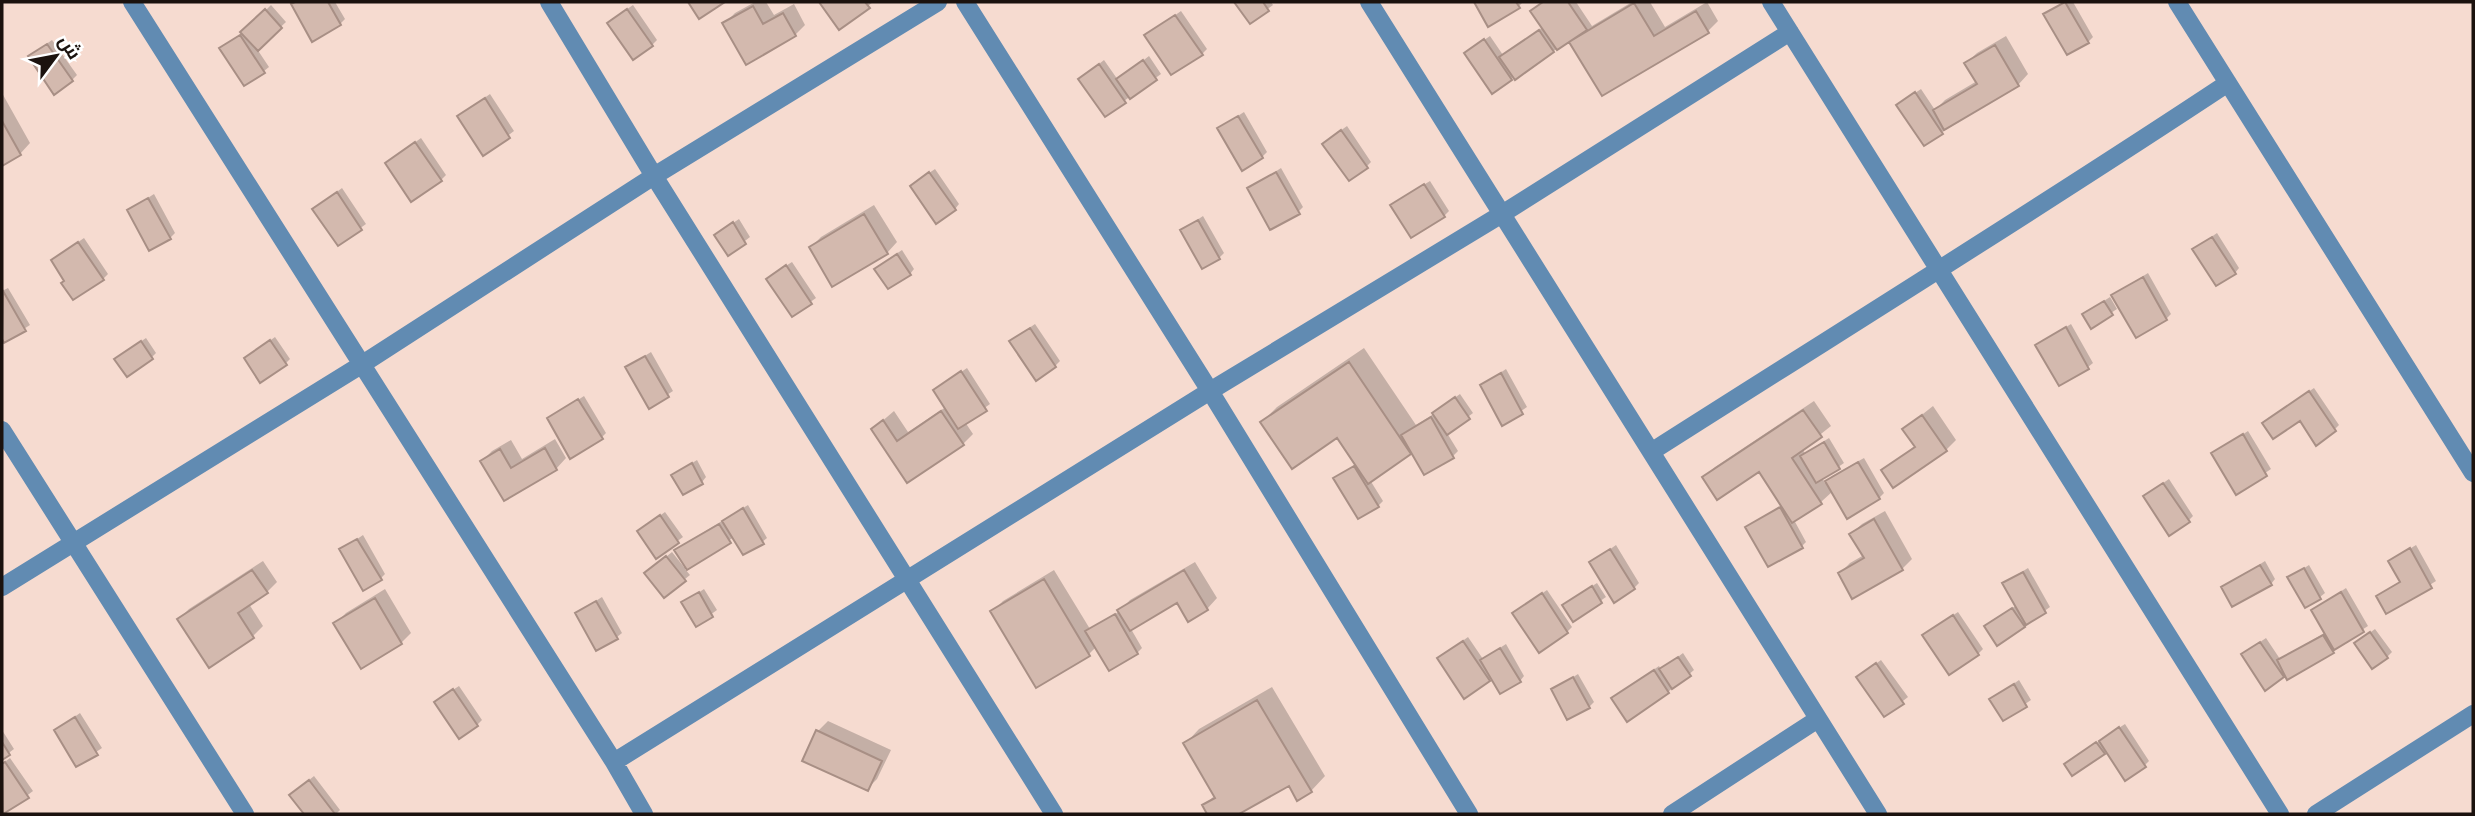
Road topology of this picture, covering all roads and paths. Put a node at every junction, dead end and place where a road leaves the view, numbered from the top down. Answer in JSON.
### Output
{"nodes":[{"id":1,"x":132,"y":2,"type":"edge"},
{"id":2,"x":548,"y":2,"type":"edge"},
{"id":3,"x":938,"y":2,"type":"edge"},
{"id":4,"x":965,"y":2,"type":"edge"},
{"id":5,"x":1368,"y":2,"type":"edge"},
{"id":6,"x":1771,"y":2,"type":"edge"},
{"id":7,"x":2177,"y":2,"type":"edge"},
{"id":8,"x":1790,"y":33,"type":"junction"},
{"id":9,"x":2228,"y":83,"type":"junction"},
{"id":10,"x":654,"y":176,"type":"junction"},
{"id":11,"x":1502,"y":214,"type":"junction"},
{"id":12,"x":1940,"y":268,"type":"junction"},
{"id":13,"x":361,"y":365,"type":"junction"},
{"id":14,"x":1210,"y":391,"type":"junction"},
{"id":15,"x":2,"y":430,"type":"edge"},
{"id":16,"x":1651,"y":452,"type":"junction"},
{"id":17,"x":2473,"y":473,"type":"edge"},
{"id":18,"x":72,"y":543,"type":"junction"},
{"id":19,"x":906,"y":580,"type":"junction"},
{"id":20,"x":2,"y":587,"type":"edge"},
{"id":21,"x":2473,"y":714,"type":"edge"},
{"id":22,"x":1818,"y":719,"type":"junction"},
{"id":23,"x":614,"y":762,"type":"junction"},
{"id":24,"x":245,"y":814,"type":"edge"},
{"id":25,"x":644,"y":814,"type":"edge"},
{"id":26,"x":1054,"y":814,"type":"edge"},
{"id":27,"x":1469,"y":814,"type":"edge"},
{"id":28,"x":1672,"y":814,"type":"edge"},
{"id":29,"x":1878,"y":814,"type":"edge"},
{"id":30,"x":2280,"y":814,"type":"edge"},
{"id":31,"x":2316,"y":814,"type":"edge"}],
"edges":[{"from":1,"to":13,"type":"street"},
{"from":2,"to":10,"type":"street"},
{"from":3,"to":10,"type":"street"},
{"from":4,"to":14,"type":"street"},
{"from":5,"to":11,"type":"street"},
{"from":6,"to":8,"type":"street"},
{"from":7,"to":9,"type":"street"},
{"from":8,"to":11,"type":"street"},
{"from":8,"to":12,"type":"street"},
{"from":9,"to":12,"type":"street"},
{"from":9,"to":17,"type":"street"},
{"from":10,"to":13,"type":"street"},
{"from":10,"to":19,"type":"street"},
{"from":11,"to":14,"type":"street"},
{"from":11,"to":16,"type":"street"},
{"from":12,"to":16,"type":"street"},
{"from":12,"to":30,"type":"street"},
{"from":13,"to":18,"type":"street"},
{"from":13,"to":23,"type":"street"},
{"from":14,"to":19,"type":"street"},
{"from":14,"to":27,"type":"street"},
{"from":15,"to":18,"type":"street"},
{"from":16,"to":22,"type":"street"},
{"from":18,"to":20,"type":"street"},
{"from":18,"to":24,"type":"street"},
{"from":19,"to":23,"type":"street"},
{"from":19,"to":26,"type":"street"},
{"from":21,"to":31,"type":"street"},
{"from":22,"to":28,"type":"street"},
{"from":22,"to":29,"type":"street"},
{"from":23,"to":25,"type":"street"}]}
